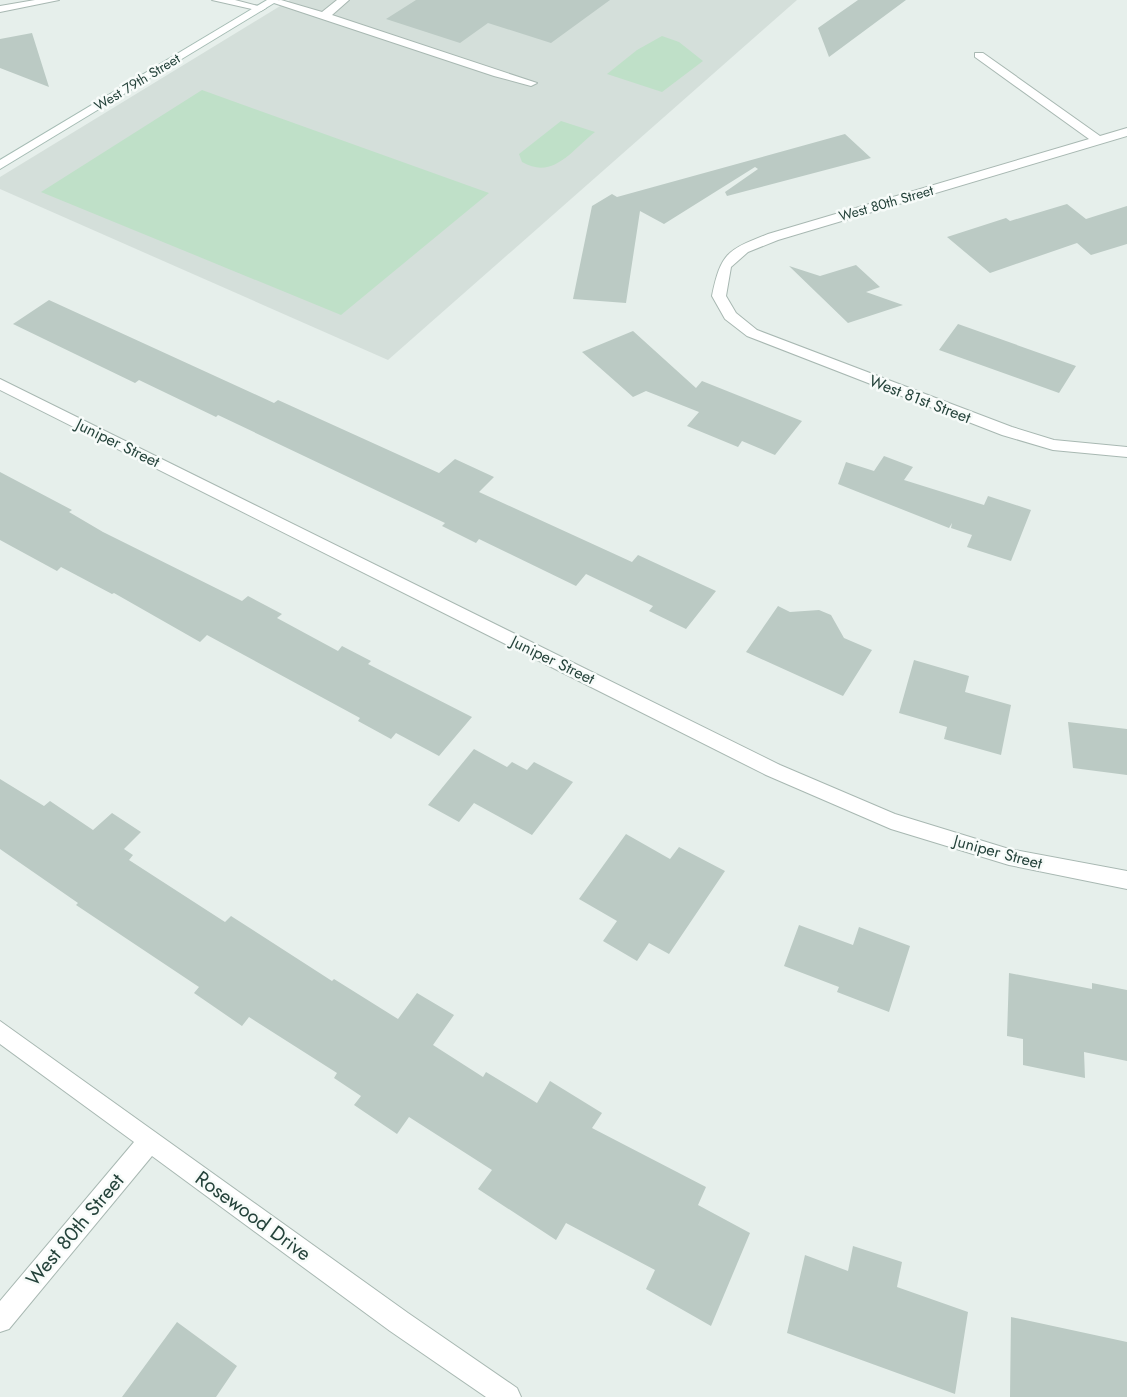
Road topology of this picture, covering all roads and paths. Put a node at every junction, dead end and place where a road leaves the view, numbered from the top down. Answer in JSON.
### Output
{"nodes":[{"id":1,"x":54,"y":0,"type":"edge"},
{"id":2,"x":217,"y":0,"type":"edge"},
{"id":3,"x":273,"y":0,"type":"edge"},
{"id":4,"x":345,"y":0,"type":"edge"},
{"id":5,"x":261,"y":8,"type":"junction"},
{"id":6,"x":0,"y":9,"type":"edge"},
{"id":7,"x":325,"y":15,"type":"junction"},
{"id":8,"x":979,"y":55,"type":"dead end"},
{"id":9,"x":531,"y":83,"type":"dead end"},
{"id":10,"x":1127,"y":132,"type":"edge"},
{"id":11,"x":1099,"y":141,"type":"junction"},
{"id":12,"x":0,"y":165,"type":"edge"},
{"id":13,"x":727,"y":310,"type":"joint"},
{"id":14,"x":0,"y":384,"type":"edge"},
{"id":15,"x":1127,"y":452,"type":"edge"},
{"id":16,"x":1127,"y":880,"type":"edge"},
{"id":17,"x":0,"y":1031,"type":"edge"},
{"id":18,"x":150,"y":1141,"type":"junction"},
{"id":19,"x":0,"y":1320,"type":"edge"},
{"id":20,"x":508,"y":1397,"type":"edge"}],
"edges":[{"from":1,"to":6,"type":"street"},
{"from":2,"to":5,"type":"street"},
{"from":3,"to":5,"type":"street","name":"West 79th Street"},
{"from":3,"to":7,"type":"street"},
{"from":4,"to":7,"type":"street"},
{"from":5,"to":12,"type":"street","name":"West 79th Street"},
{"from":7,"to":9,"type":"street"},
{"from":8,"to":11,"type":"street"},
{"from":10,"to":11,"type":"street","name":"West 80th Street"},
{"from":11,"to":13,"type":"street","name":"West 80th Street"},
{"from":13,"to":15,"type":"street","name":"West 81st Street"},
{"from":14,"to":16,"type":"street","name":"Juniper Street"},
{"from":17,"to":18,"type":"street","name":"Rosewood Drive"},
{"from":18,"to":19,"type":"street","name":"West 80th Street"},
{"from":18,"to":20,"type":"street","name":"Rosewood Drive"}]}
